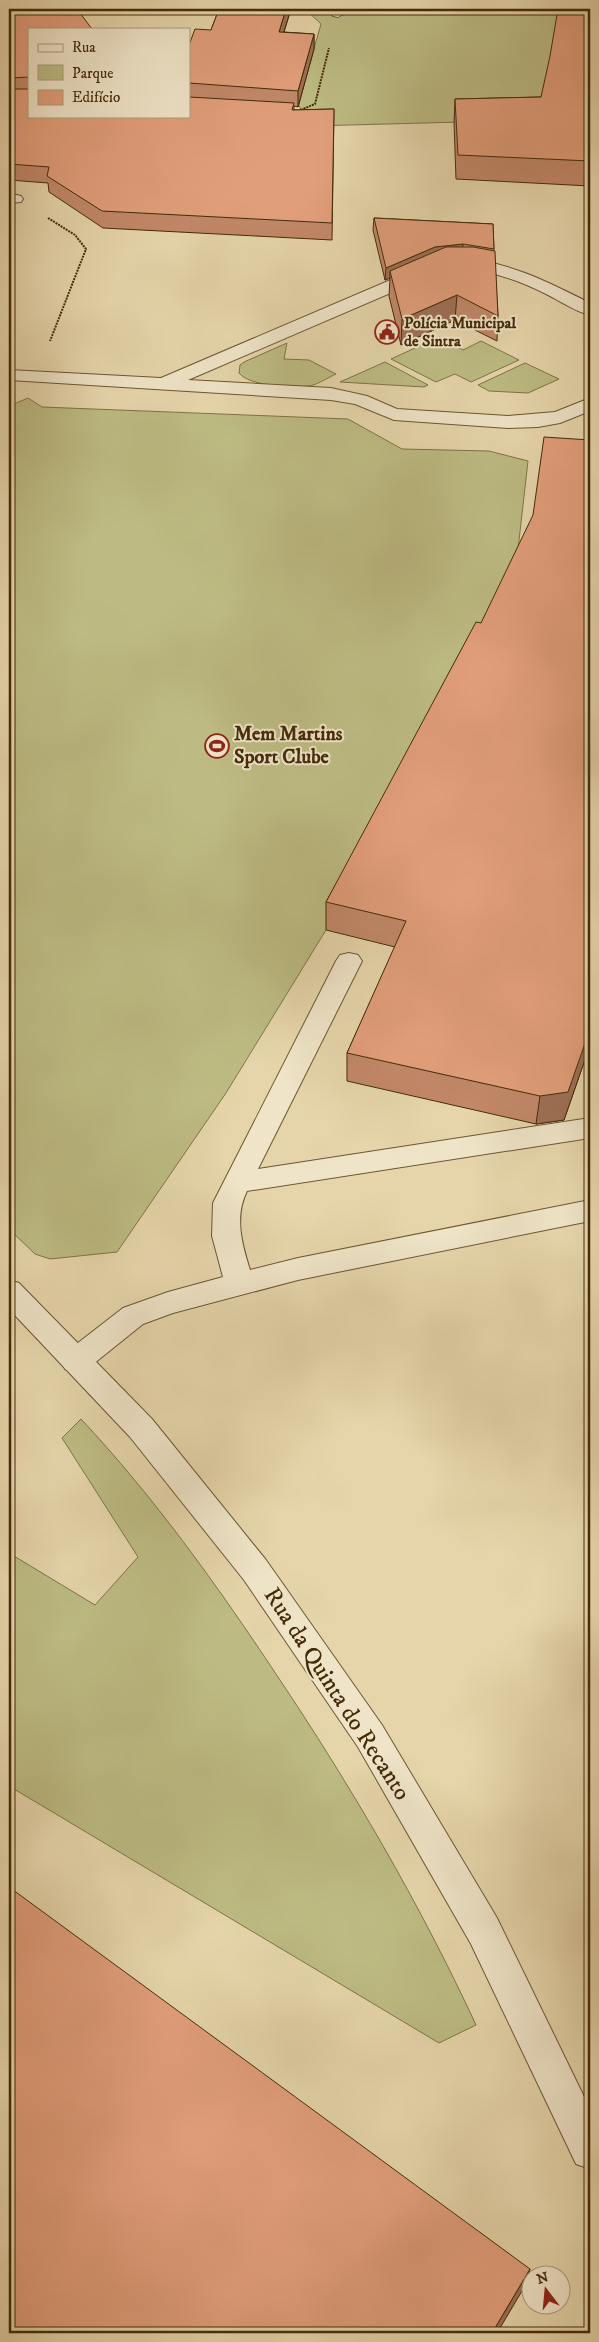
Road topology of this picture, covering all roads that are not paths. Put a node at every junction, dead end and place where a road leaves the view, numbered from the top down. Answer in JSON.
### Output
{"nodes":[{"id":1,"x":590,"y":310,"type":"edge"},
{"id":2,"x":9,"y":375,"type":"edge"},
{"id":3,"x":164,"y":384,"type":"junction"},
{"id":4,"x":590,"y":404,"type":"edge"},
{"id":5,"x":349,"y":961,"type":"dead end"},
{"id":6,"x":590,"y":1128,"type":"edge"},
{"id":7,"x":238,"y":1182,"type":"junction"},
{"id":8,"x":590,"y":1211,"type":"edge"},
{"id":9,"x":239,"y":1284,"type":"junction"},
{"id":10,"x":9,"y":1290,"type":"edge"},
{"id":11,"x":76,"y":1361,"type":"junction"},
{"id":12,"x":590,"y":2150,"type":"edge"}],
"edges":[{"from":1,"to":3,"type":"street"},
{"from":2,"to":3,"type":"street"},
{"from":3,"to":4,"type":"street"},
{"from":5,"to":7,"type":"street"},
{"from":6,"to":7,"type":"street"},
{"from":7,"to":9,"type":"street"},
{"from":8,"to":9,"type":"street"},
{"from":9,"to":11,"type":"street"},
{"from":10,"to":11,"type":"street","name":"Rua da Quinta do Recanto"},
{"from":11,"to":12,"type":"street","name":"Rua da Quinta do Recanto"}]}
